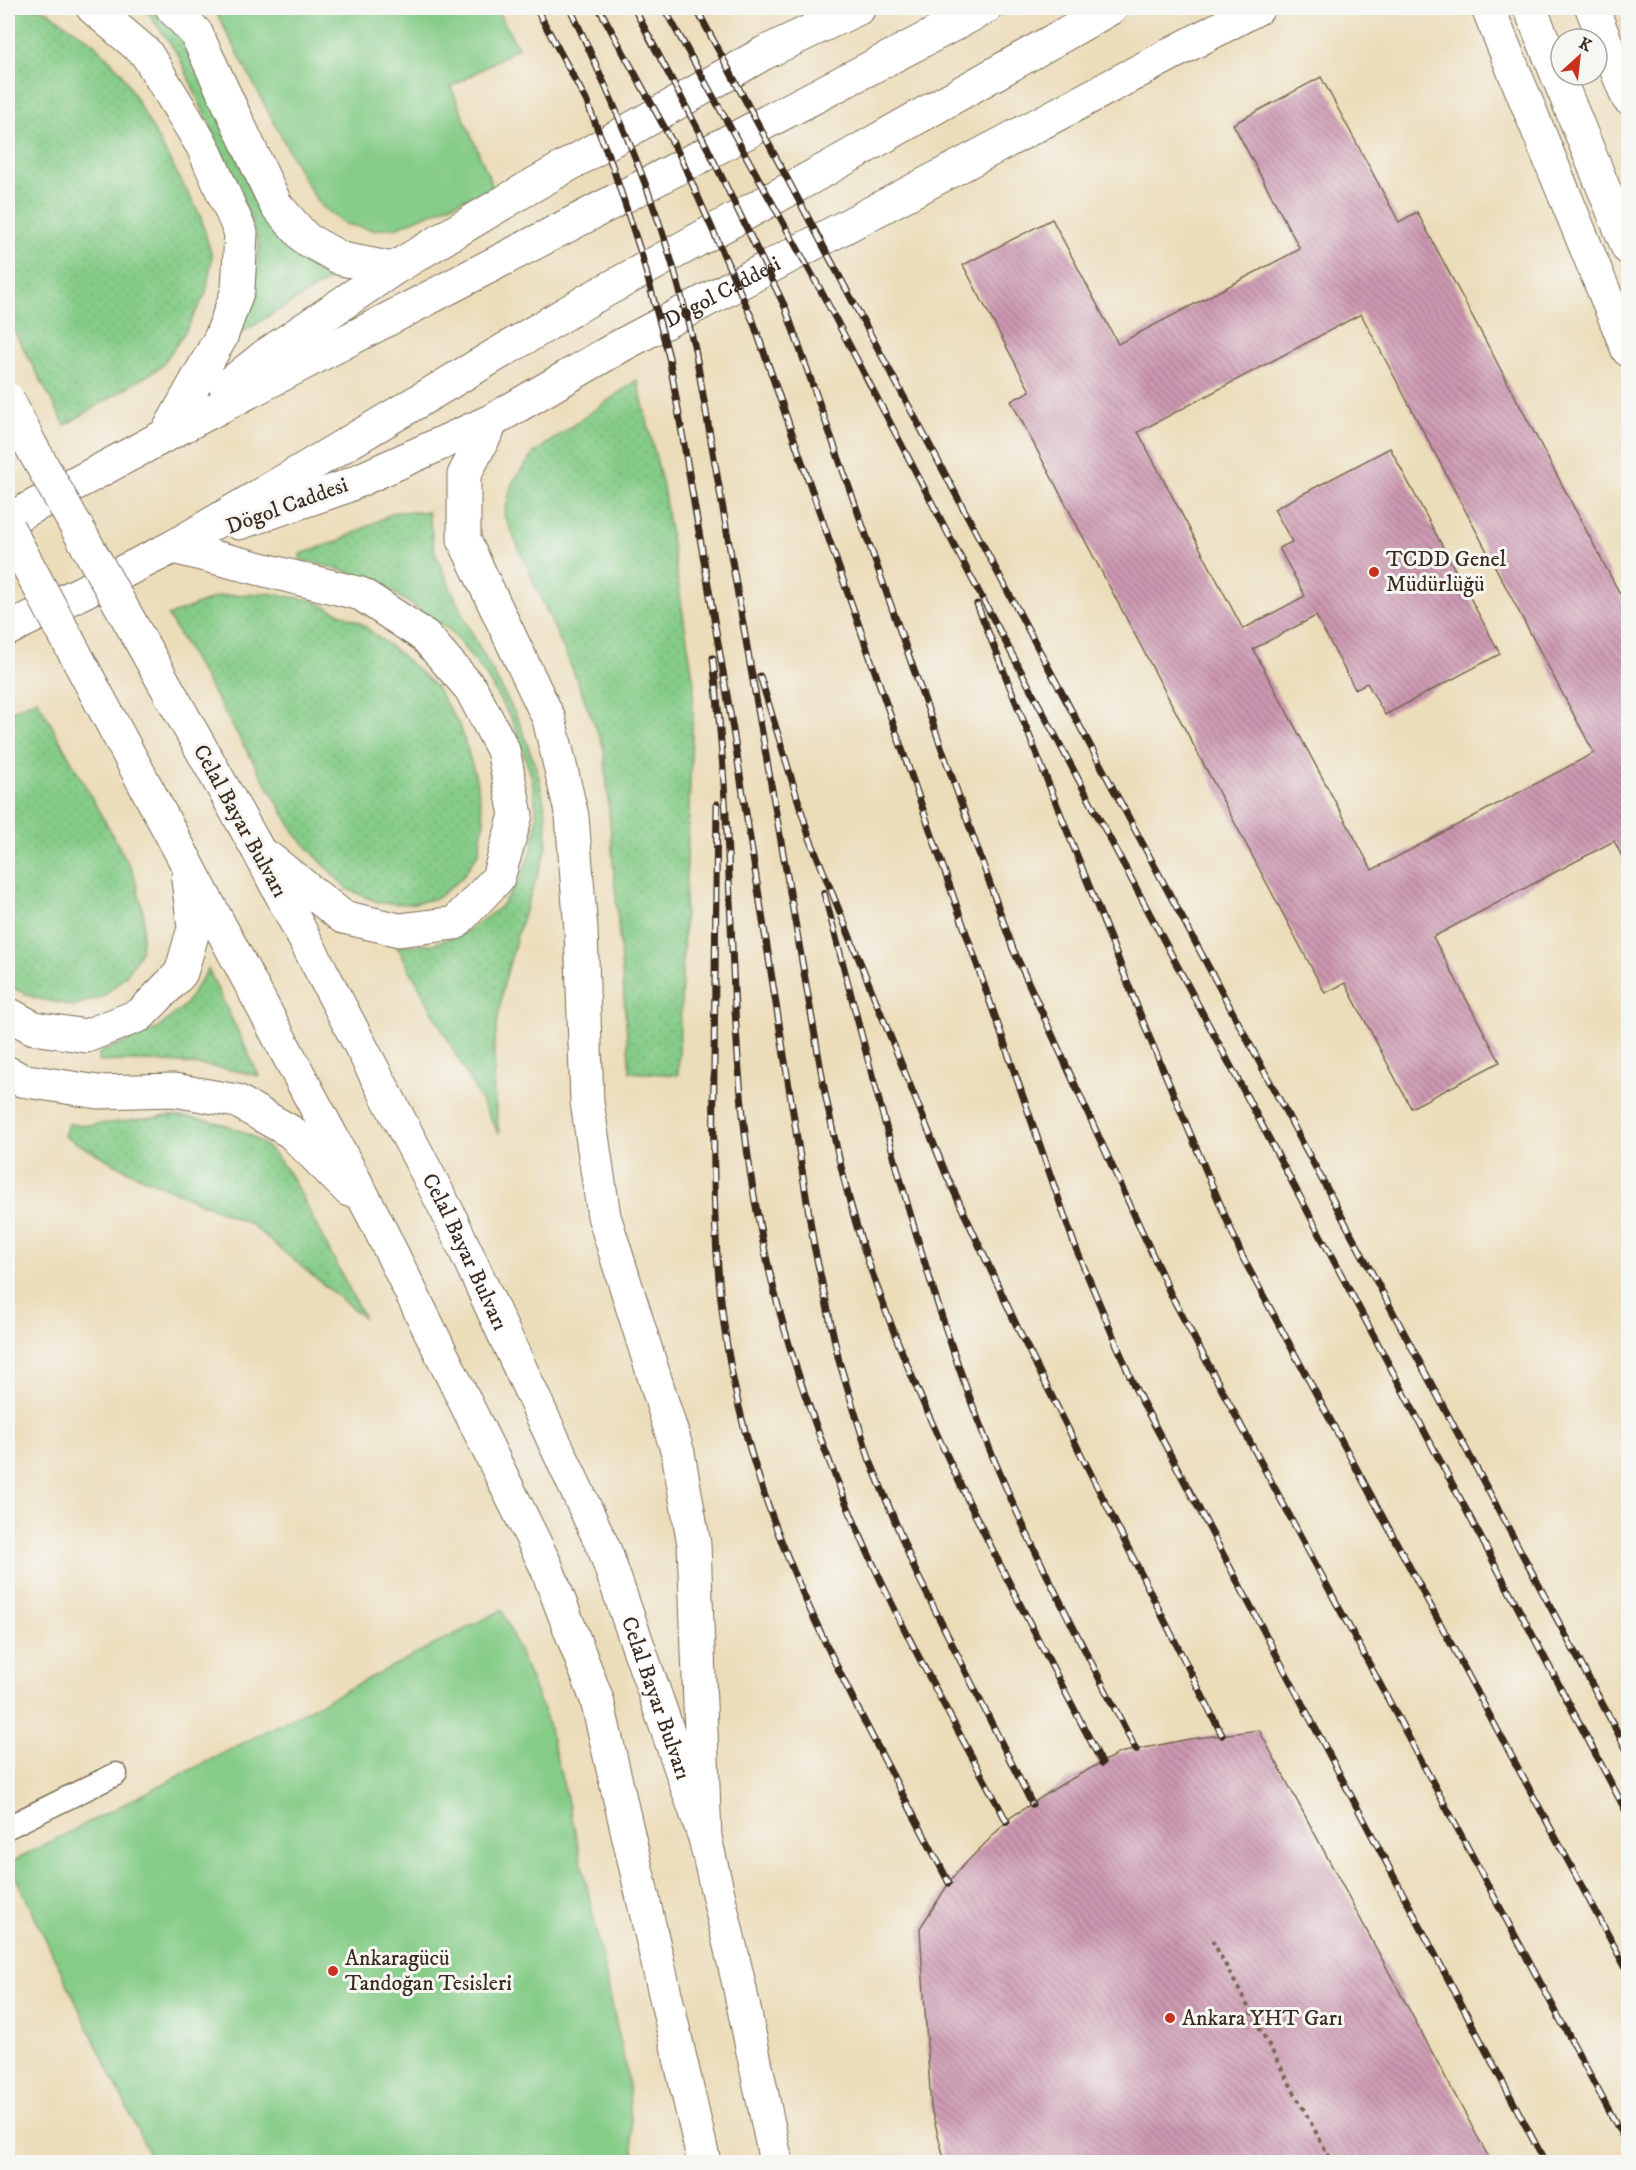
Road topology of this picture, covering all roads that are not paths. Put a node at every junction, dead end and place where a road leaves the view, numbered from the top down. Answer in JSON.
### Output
{"nodes":[{"id":1,"x":93,"y":8,"type":"edge"},
{"id":2,"x":172,"y":8,"type":"edge"},
{"id":3,"x":859,"y":8,"type":"edge"},
{"id":4,"x":984,"y":8,"type":"edge"},
{"id":5,"x":1111,"y":8,"type":"edge"},
{"id":6,"x":1258,"y":8,"type":"edge"},
{"id":7,"x":1488,"y":8,"type":"edge"},
{"id":8,"x":1530,"y":8,"type":"edge"},
{"id":9,"x":1592,"y":8,"type":"edge"},
{"id":10,"x":1629,"y":98,"type":"edge"},
{"id":11,"x":1629,"y":248,"type":"edge"},
{"id":12,"x":393,"y":268,"type":"junction"},
{"id":13,"x":1629,"y":350,"type":"edge"},
{"id":14,"x":8,"y":400,"type":"edge"},
{"id":15,"x":493,"y":420,"type":"junction"},
{"id":16,"x":166,"y":435,"type":"junction"},
{"id":17,"x":8,"y":520,"type":"edge"},
{"id":18,"x":8,"y":528,"type":"edge"},
{"id":19,"x":172,"y":547,"type":"junction"},
{"id":20,"x":8,"y":629,"type":"edge"},
{"id":21,"x":258,"y":850,"type":"junction"},
{"id":22,"x":184,"y":858,"type":"junction"},
{"id":23,"x":8,"y":1014,"type":"edge"},
{"id":24,"x":8,"y":1073,"type":"edge"},
{"id":25,"x":373,"y":1215,"type":"junction"},
{"id":26,"x":116,"y":1774,"type":"dead end"},
{"id":27,"x":8,"y":1827,"type":"edge"},
{"id":28,"x":705,"y":1838,"type":"junction"},
{"id":29,"x":704,"y":2163,"type":"edge"},
{"id":30,"x":776,"y":2163,"type":"edge"}],
"edges":[{"from":1,"to":16,"type":"main road"},
{"from":2,"to":12,"type":"main road"},
{"from":3,"to":12,"type":"main road"},
{"from":4,"to":16,"type":"main road"},
{"from":5,"to":19,"type":"main road","name":"Dögol Caddesi"},
{"from":6,"to":15,"type":"main road","name":"Dögol Caddesi"},
{"from":7,"to":13,"type":"main road"},
{"from":8,"to":11,"type":"main road"},
{"from":9,"to":10,"type":"main road"},
{"from":12,"to":16,"type":"main road"},
{"from":14,"to":21,"type":"main road","name":"Celal Bayar Bulvarı","bridge":true},
{"from":15,"to":19,"type":"main road","name":"Dögol Caddesi"},
{"from":15,"to":28,"type":"main road"},
{"from":16,"to":17,"type":"main road"},
{"from":18,"to":22,"type":"main road","bridge":true},
{"from":19,"to":20,"type":"main road","name":"Dögol Caddesi"},
{"from":19,"to":21,"type":"main road"},
{"from":21,"to":28,"type":"main road","name":"Celal Bayar Bulvarı"},
{"from":22,"to":23,"type":"main road"},
{"from":22,"to":25,"type":"main road"},
{"from":24,"to":25,"type":"main road"},
{"from":25,"to":29,"type":"main road"},
{"from":26,"to":27,"type":"lane"},
{"from":28,"to":30,"type":"main road","name":"Celal Bayar Bulvarı"}]}
